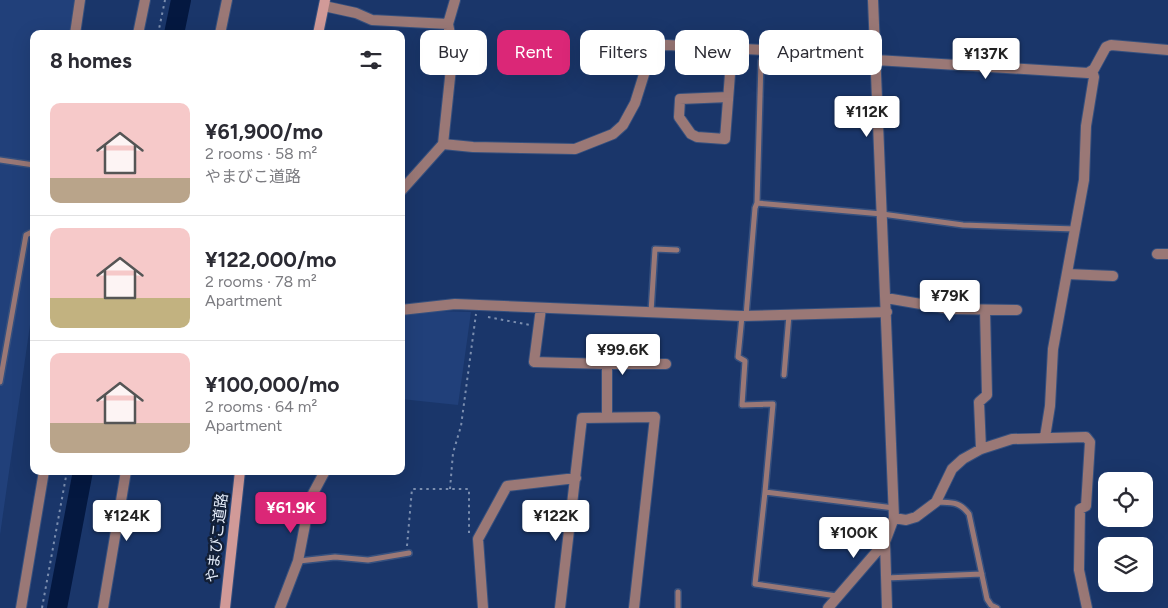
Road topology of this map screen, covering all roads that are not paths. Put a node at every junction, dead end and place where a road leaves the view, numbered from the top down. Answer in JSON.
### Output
{"nodes":[{"id":1,"x":80,"y":0,"type":"edge"},
{"id":2,"x":145,"y":0,"type":"edge"},
{"id":3,"x":227,"y":0,"type":"edge"},
{"id":4,"x":455,"y":0,"type":"edge"},
{"id":5,"x":873,"y":0,"type":"edge"},
{"id":6,"x":324,"y":3,"type":"edge"},
{"id":7,"x":448,"y":24,"type":"junction"},
{"id":8,"x":76,"y":30,"type":"edge"},
{"id":9,"x":139,"y":30,"type":"edge"},
{"id":10,"x":221,"y":30,"type":"edge"},
{"id":11,"x":319,"y":30,"type":"edge"},
{"id":12,"x":875,"y":30,"type":"edge"},
{"id":13,"x":675,"y":44,"type":"edge"},
{"id":14,"x":1168,"y":50,"type":"edge"},
{"id":15,"x":882,"y":58,"type":"edge"},
{"id":16,"x":1092,"y":71,"type":"junction"},
{"id":17,"x":730,"y":75,"type":"edge"},
{"id":18,"x":761,"y":75,"type":"edge"},
{"id":19,"x":877,"y":75,"type":"edge"},
{"id":20,"x":728,"y":97,"type":"junction"},
{"id":21,"x":443,"y":144,"type":"junction"},
{"id":22,"x":0,"y":160,"type":"edge"},
{"id":23,"x":30,"y":164,"type":"edge"},
{"id":24,"x":405,"y":187,"type":"edge"},
{"id":25,"x":757,"y":202,"type":"junction"},
{"id":26,"x":882,"y":214,"type":"junction"},
{"id":27,"x":1076,"y":229,"type":"junction"},
{"id":28,"x":30,"y":233,"type":"edge"},
{"id":29,"x":677,"y":250,"type":"dead end"},
{"id":30,"x":1157,"y":254,"type":"dead end"},
{"id":31,"x":1168,"y":254,"type":"edge"},
{"id":32,"x":1067,"y":274,"type":"junction"},
{"id":33,"x":1113,"y":276,"type":"dead end"},
{"id":34,"x":886,"y":298,"type":"junction"},
{"id":35,"x":541,"y":308,"type":"junction"},
{"id":36,"x":405,"y":310,"type":"edge"},
{"id":37,"x":985,"y":310,"type":"junction"},
{"id":38,"x":1017,"y":310,"type":"dead end"},
{"id":39,"x":887,"y":312,"type":"junction"},
{"id":40,"x":651,"y":313,"type":"junction"},
{"id":41,"x":789,"y":315,"type":"junction"},
{"id":42,"x":744,"y":316,"type":"junction"},
{"id":43,"x":607,"y":364,"type":"junction"},
{"id":44,"x":666,"y":364,"type":"dead end"},
{"id":45,"x":784,"y":374,"type":"dead end"},
{"id":46,"x":0,"y":382,"type":"edge"},
{"id":47,"x":607,"y":417,"type":"junction"},
{"id":48,"x":1045,"y":437,"type":"junction"},
{"id":49,"x":981,"y":450,"type":"junction"},
{"id":50,"x":43,"y":475,"type":"edge"},
{"id":51,"x":125,"y":475,"type":"edge"},
{"id":52,"x":240,"y":475,"type":"edge"},
{"id":53,"x":323,"y":475,"type":"edge"},
{"id":54,"x":576,"y":478,"type":"junction"},
{"id":55,"x":765,"y":492,"type":"junction"},
{"id":56,"x":936,"y":502,"type":"junction"},
{"id":57,"x":894,"y":513,"type":"junction"},
{"id":58,"x":885,"y":542,"type":"junction"},
{"id":59,"x":408,"y":553,"type":"road end"},
{"id":60,"x":298,"y":561,"type":"junction"},
{"id":61,"x":982,"y":574,"type":"junction"},
{"id":62,"x":886,"y":578,"type":"junction"},
{"id":63,"x":678,"y":592,"type":"dead end"},
{"id":64,"x":839,"y":596,"type":"junction"},
{"id":65,"x":21,"y":608,"type":"edge"},
{"id":66,"x":103,"y":608,"type":"edge"},
{"id":67,"x":225,"y":608,"type":"edge"},
{"id":68,"x":280,"y":608,"type":"edge"},
{"id":69,"x":483,"y":608,"type":"edge"},
{"id":70,"x":560,"y":608,"type":"edge"},
{"id":71,"x":634,"y":608,"type":"edge"},
{"id":72,"x":678,"y":608,"type":"edge"},
{"id":73,"x":828,"y":608,"type":"edge"},
{"id":74,"x":887,"y":608,"type":"edge"},
{"id":75,"x":997,"y":608,"type":"edge"},
{"id":76,"x":1087,"y":608,"type":"edge"}],
"edges":[{"from":1,"to":8,"type":"street"},
{"from":2,"to":9,"type":"street"},
{"from":3,"to":10,"type":"street"},
{"from":4,"to":7,"type":"street"},
{"from":5,"to":12,"type":"street"},
{"from":6,"to":7,"type":"street"},
{"from":6,"to":11,"type":"street"},
{"from":7,"to":21,"type":"street"},
{"from":13,"to":21,"type":"street"},
{"from":14,"to":16,"type":"street"},
{"from":15,"to":16,"type":"street"},
{"from":16,"to":27,"type":"street"},
{"from":17,"to":20,"type":"street"},
{"from":18,"to":25,"type":"lane"},
{"from":19,"to":26,"type":"street"},
{"from":20,"to":20,"type":"street"},
{"from":21,"to":24,"type":"street"},
{"from":22,"to":23,"type":"lane"},
{"from":25,"to":26,"type":"lane"},
{"from":25,"to":42,"type":"lane"},
{"from":26,"to":27,"type":"lane"},
{"from":26,"to":34,"type":"street"},
{"from":27,"to":32,"type":"street"},
{"from":28,"to":46,"type":"lane"},
{"from":29,"to":40,"type":"lane"},
{"from":30,"to":31,"type":"street"},
{"from":32,"to":33,"type":"street"},
{"from":32,"to":48,"type":"street"},
{"from":34,"to":37,"type":"street"},
{"from":34,"to":39,"type":"street"},
{"from":35,"to":36,"type":"street"},
{"from":35,"to":40,"type":"street"},
{"from":35,"to":43,"type":"street"},
{"from":37,"to":38,"type":"street"},
{"from":37,"to":49,"type":"street"},
{"from":39,"to":41,"type":"street"},
{"from":39,"to":57,"type":"street"},
{"from":40,"to":42,"type":"street"},
{"from":41,"to":42,"type":"street"},
{"from":41,"to":45,"type":"lane"},
{"from":42,"to":55,"type":"lane"},
{"from":43,"to":44,"type":"street"},
{"from":43,"to":47,"type":"street"},
{"from":47,"to":54,"type":"street"},
{"from":47,"to":71,"type":"street"},
{"from":48,"to":49,"type":"street"},
{"from":48,"to":76,"type":"street"},
{"from":49,"to":56,"type":"street"},
{"from":50,"to":65,"type":"street"},
{"from":51,"to":66,"type":"street"},
{"from":52,"to":67,"type":"street","name":"やまびこ道路"},
{"from":53,"to":60,"type":"street"},
{"from":54,"to":69,"type":"street"},
{"from":54,"to":70,"type":"street"},
{"from":55,"to":57,"type":"lane"},
{"from":55,"to":64,"type":"lane"},
{"from":56,"to":57,"type":"street"},
{"from":56,"to":61,"type":"lane"},
{"from":57,"to":58,"type":"street"},
{"from":58,"to":62,"type":"street"},
{"from":58,"to":64,"type":"street"},
{"from":59,"to":60,"type":"lane"},
{"from":60,"to":68,"type":"street"},
{"from":61,"to":62,"type":"lane"},
{"from":61,"to":75,"type":"lane"},
{"from":62,"to":74,"type":"street"},
{"from":63,"to":72,"type":"lane"},
{"from":64,"to":73,"type":"street"}]}
